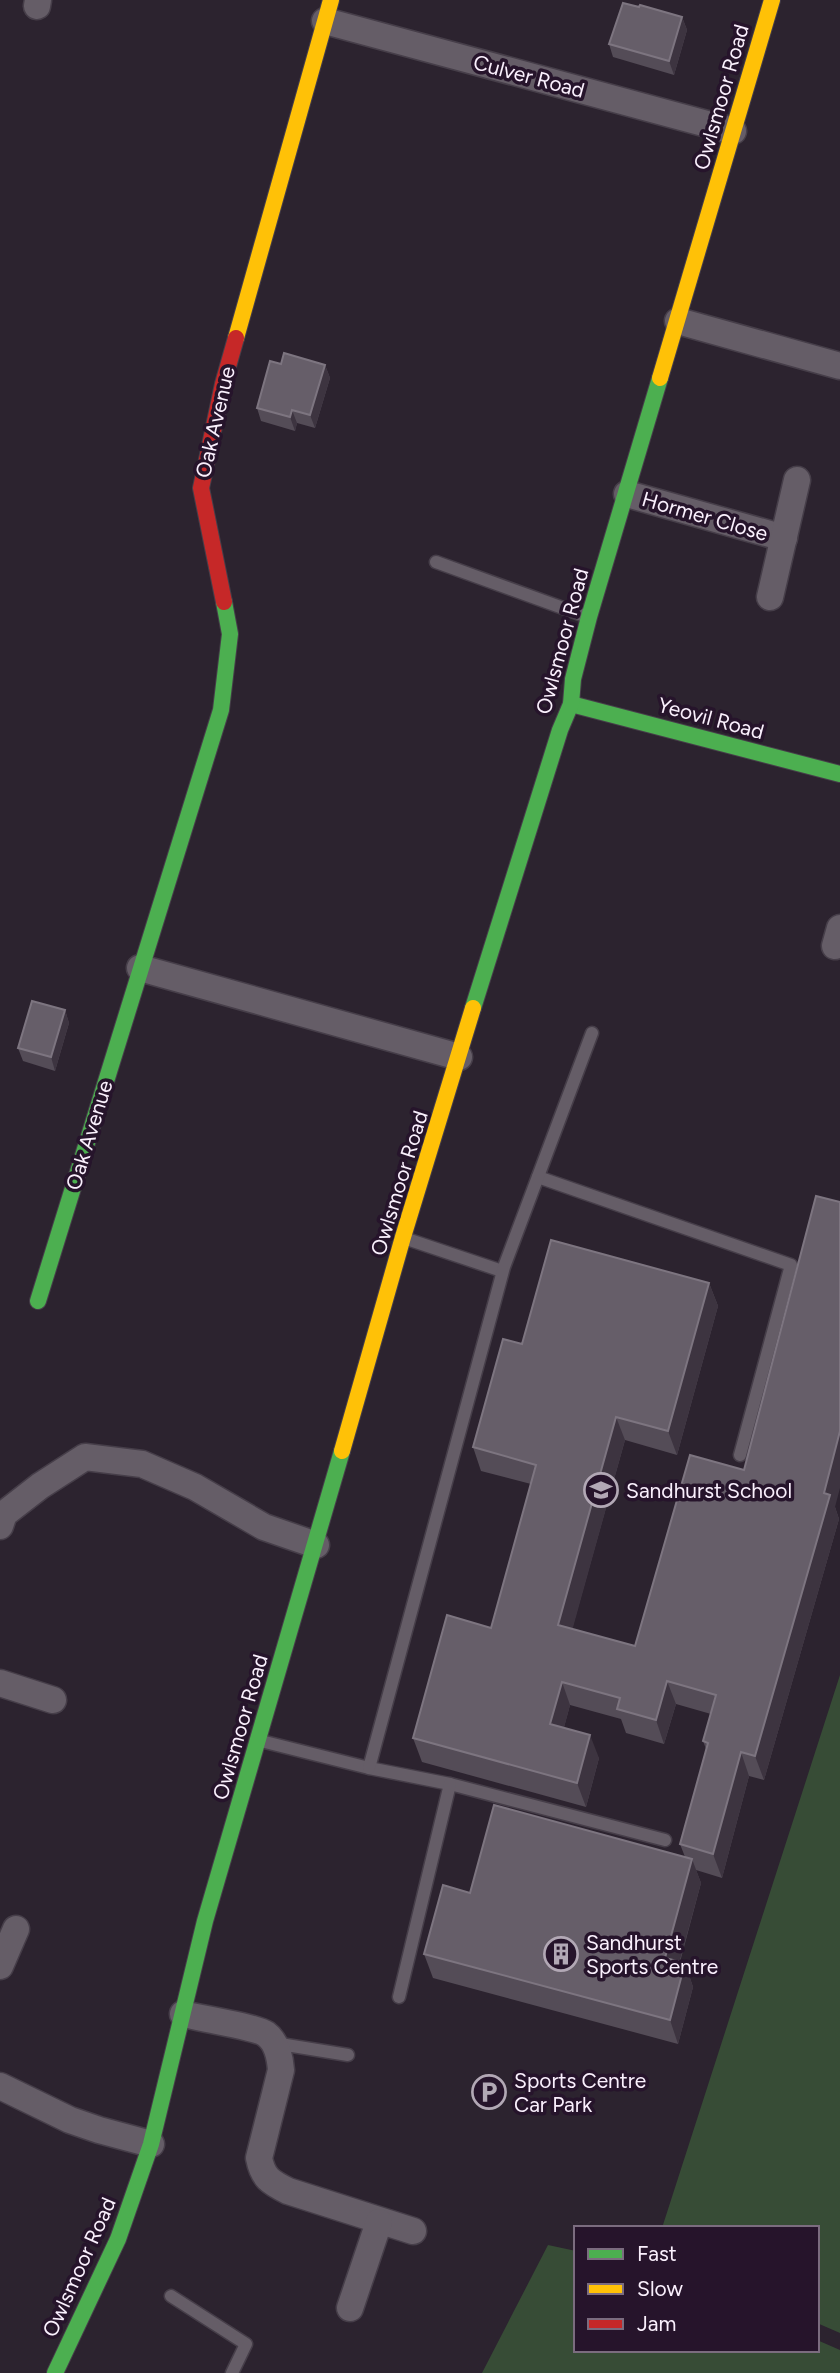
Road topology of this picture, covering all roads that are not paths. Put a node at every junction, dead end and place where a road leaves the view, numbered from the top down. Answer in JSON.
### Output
{"nodes":[{"id":1,"x":772,"y":0,"type":"edge"},
{"id":2,"x":328,"y":10,"type":"edge"},
{"id":3,"x":733,"y":131,"type":"junction"},
{"id":4,"x":677,"y":321,"type":"junction"},
{"id":5,"x":840,"y":366,"type":"edge"},
{"id":6,"x":797,"y":480,"type":"dead end"},
{"id":7,"x":627,"y":494,"type":"junction"},
{"id":8,"x":783,"y":538,"type":"junction"},
{"id":9,"x":436,"y":562,"type":"dead end"},
{"id":10,"x":770,"y":597,"type":"dead end"},
{"id":11,"x":589,"y":617,"type":"junction"},
{"id":12,"x":571,"y":704,"type":"junction"},
{"id":13,"x":840,"y":774,"type":"edge"},
{"id":14,"x":140,"y":968,"type":"junction"},
{"id":15,"x":592,"y":1033,"type":"dead end"},
{"id":16,"x":460,"y":1057,"type":"junction"},
{"id":17,"x":538,"y":1177,"type":"junction"},
{"id":18,"x":403,"y":1237,"type":"junction"},
{"id":19,"x":502,"y":1272,"type":"junction"},
{"id":20,"x":38,"y":1301,"type":"dead end"},
{"id":21,"x":740,"y":1455,"type":"dead end"},
{"id":22,"x":0,"y":1526,"type":"edge"},
{"id":23,"x":316,"y":1545,"type":"junction"},
{"id":24,"x":0,"y":1683,"type":"edge"},
{"id":25,"x":52,"y":1700,"type":"dead end"},
{"id":26,"x":257,"y":1740,"type":"junction"},
{"id":27,"x":369,"y":1768,"type":"junction"},
{"id":28,"x":450,"y":1784,"type":"junction"},
{"id":29,"x":665,"y":1840,"type":"dead end"},
{"id":30,"x":399,"y":1997,"type":"dead end"},
{"id":31,"x":183,"y":2014,"type":"junction"},
{"id":32,"x":274,"y":2043,"type":"junction"},
{"id":33,"x":348,"y":2056,"type":"dead end"},
{"id":34,"x":0,"y":2086,"type":"edge"},
{"id":35,"x":151,"y":2144,"type":"junction"},
{"id":36,"x":379,"y":2222,"type":"junction"},
{"id":37,"x":413,"y":2231,"type":"dead end"},
{"id":38,"x":171,"y":2296,"type":"dead end"},
{"id":39,"x":350,"y":2308,"type":"dead end"},
{"id":40,"x":55,"y":2373,"type":"edge"},
{"id":41,"x":232,"y":2373,"type":"edge"}],
"edges":[{"from":1,"to":3,"type":"street","name":"Owlsmoor Road"},
{"from":2,"to":3,"type":"street","name":"Culver Road"},
{"from":2,"to":14,"type":"street","name":"Oak Avenue"},
{"from":3,"to":4,"type":"street","name":"Owlsmoor Road"},
{"from":4,"to":5,"type":"street"},
{"from":4,"to":7,"type":"street","name":"Owlsmoor Road"},
{"from":6,"to":8,"type":"street","name":"Hormer Close"},
{"from":7,"to":8,"type":"street","name":"Hormer Close"},
{"from":7,"to":11,"type":"street","name":"Owlsmoor Road"},
{"from":8,"to":10,"type":"street","name":"Hormer Close"},
{"from":9,"to":11,"type":"lane"},
{"from":11,"to":12,"type":"street","name":"Owlsmoor Road"},
{"from":12,"to":13,"type":"street","name":"Yeovil Road"},
{"from":12,"to":16,"type":"street","name":"Owlsmoor Road"},
{"from":14,"to":16,"type":"street"},
{"from":14,"to":20,"type":"street","name":"Oak Avenue"},
{"from":15,"to":17,"type":"lane"},
{"from":16,"to":18,"type":"street","name":"Owlsmoor Road"},
{"from":17,"to":19,"type":"lane"},
{"from":17,"to":21,"type":"lane"},
{"from":18,"to":19,"type":"lane"},
{"from":18,"to":23,"type":"street","name":"Owlsmoor Road"},
{"from":19,"to":27,"type":"lane"},
{"from":22,"to":23,"type":"street"},
{"from":23,"to":26,"type":"street","name":"Owlsmoor Road"},
{"from":24,"to":25,"type":"street"},
{"from":26,"to":27,"type":"lane"},
{"from":26,"to":31,"type":"street","name":"Owlsmoor Road"},
{"from":27,"to":28,"type":"lane"},
{"from":28,"to":29,"type":"lane"},
{"from":28,"to":30,"type":"lane"},
{"from":31,"to":32,"type":"street"},
{"from":31,"to":35,"type":"street","name":"Owlsmoor Road"},
{"from":32,"to":33,"type":"lane"},
{"from":32,"to":36,"type":"street"},
{"from":34,"to":35,"type":"street"},
{"from":35,"to":40,"type":"street","name":"Owlsmoor Road"},
{"from":36,"to":37,"type":"street"},
{"from":36,"to":39,"type":"street"},
{"from":38,"to":41,"type":"lane"}]}
